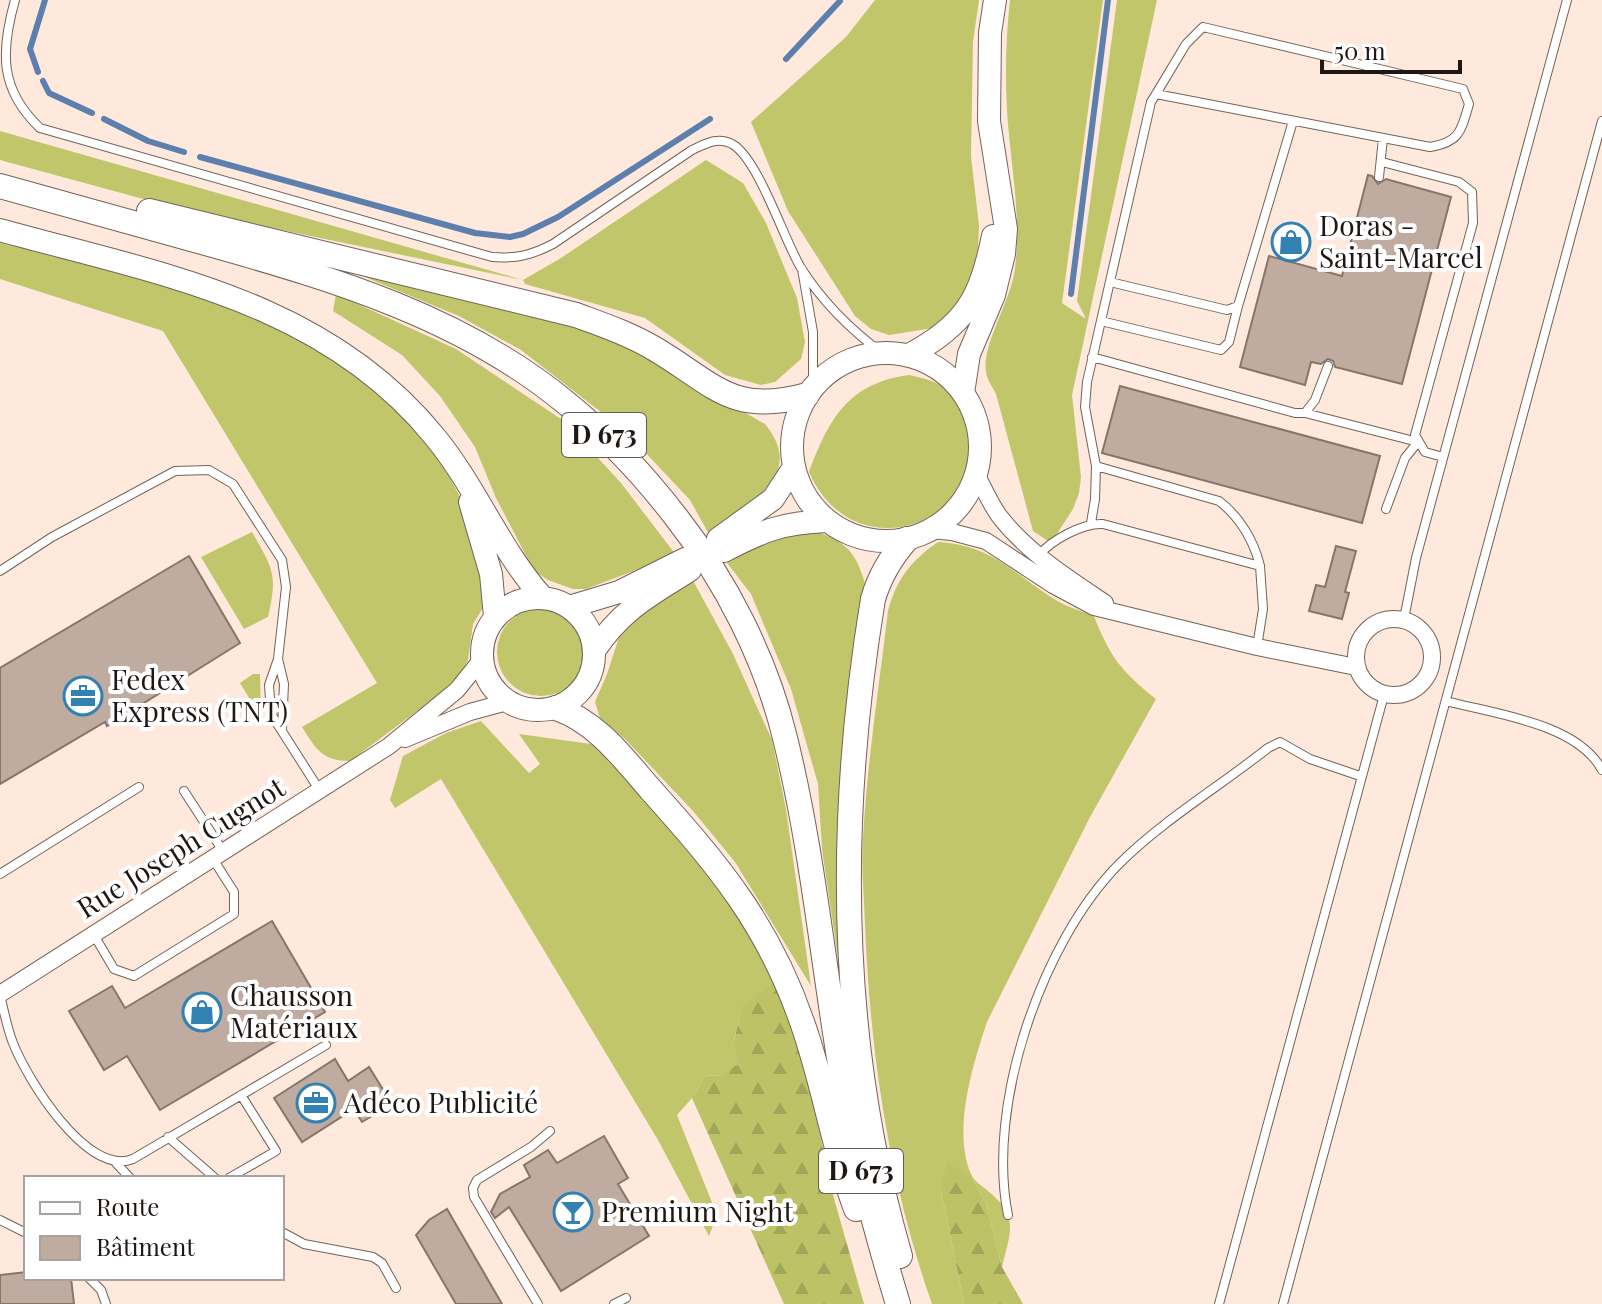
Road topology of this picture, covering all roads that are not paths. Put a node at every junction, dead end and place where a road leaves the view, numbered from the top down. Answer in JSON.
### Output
{"nodes":[{"id":1,"x":15,"y":0,"type":"edge"},
{"id":2,"x":995,"y":0,"type":"edge"},
{"id":3,"x":1567,"y":0,"type":"edge"},
{"id":4,"x":1156,"y":94,"type":"junction"},
{"id":5,"x":1293,"y":121,"type":"junction"},
{"id":6,"x":1602,"y":121,"type":"edge"},
{"id":7,"x":1383,"y":138,"type":"junction"},
{"id":8,"x":1382,"y":162,"type":"junction"},
{"id":9,"x":1379,"y":177,"type":"dead end"},
{"id":10,"x":0,"y":178,"type":"edge"},
{"id":11,"x":0,"y":186,"type":"edge"},
{"id":12,"x":999,"y":199,"type":"junction"},
{"id":13,"x":0,"y":230,"type":"edge"},
{"id":14,"x":802,"y":269,"type":"junction"},
{"id":15,"x":1110,"y":282,"type":"junction"},
{"id":16,"x":1238,"y":306,"type":"junction"},
{"id":17,"x":1101,"y":321,"type":"junction"},
{"id":18,"x":882,"y":353,"type":"junction"},
{"id":19,"x":909,"y":355,"type":"junction"},
{"id":20,"x":1092,"y":357,"type":"junction"},
{"id":21,"x":1328,"y":366,"type":"dead end"},
{"id":22,"x":810,"y":391,"type":"junction"},
{"id":23,"x":963,"y":393,"type":"junction"},
{"id":24,"x":1305,"y":413,"type":"junction"},
{"id":25,"x":1418,"y":442,"type":"junction"},
{"id":26,"x":1443,"y":457,"type":"junction"},
{"id":27,"x":1096,"y":466,"type":"junction"},
{"id":28,"x":794,"y":467,"type":"junction"},
{"id":29,"x":976,"y":474,"type":"junction"},
{"id":30,"x":463,"y":478,"type":"junction"},
{"id":31,"x":1386,"y":509,"type":"dead end"},
{"id":32,"x":827,"y":521,"type":"junction"},
{"id":33,"x":1091,"y":523,"type":"junction"},
{"id":34,"x":919,"y":535,"type":"junction"},
{"id":35,"x":1038,"y":556,"type":"junction"},
{"id":36,"x":1260,"y":566,"type":"junction"},
{"id":37,"x":0,"y":571,"type":"edge"},
{"id":38,"x":543,"y":598,"type":"junction"},
{"id":39,"x":569,"y":607,"type":"junction"},
{"id":40,"x":1120,"y":613,"type":"junction"},
{"id":41,"x":495,"y":617,"type":"junction"},
{"id":42,"x":1404,"y":619,"type":"junction"},
{"id":43,"x":1257,"y":647,"type":"junction"},
{"id":44,"x":594,"y":651,"type":"junction"},
{"id":45,"x":278,"y":659,"type":"junction"},
{"id":46,"x":482,"y":659,"type":"junction"},
{"id":47,"x":1356,"y":667,"type":"junction"},
{"id":48,"x":1384,"y":695,"type":"junction"},
{"id":49,"x":1446,"y":701,"type":"junction"},
{"id":50,"x":507,"y":702,"type":"junction"},
{"id":51,"x":556,"y":708,"type":"junction"},
{"id":52,"x":282,"y":728,"type":"junction"},
{"id":53,"x":389,"y":746,"type":"junction"},
{"id":54,"x":1602,"y":770,"type":"edge"},
{"id":55,"x":1360,"y":776,"type":"junction"},
{"id":56,"x":139,"y":787,"type":"dead end"},
{"id":57,"x":184,"y":791,"type":"dead end"},
{"id":58,"x":320,"y":791,"type":"junction"},
{"id":59,"x":218,"y":855,"type":"junction"},
{"id":60,"x":0,"y":874,"type":"edge"},
{"id":61,"x":93,"y":934,"type":"junction"},
{"id":62,"x":0,"y":994,"type":"edge"},
{"id":63,"x":326,"y":1045,"type":"dead end"},
{"id":64,"x":241,"y":1095,"type":"junction"},
{"id":65,"x":550,"y":1131,"type":"dead end"},
{"id":66,"x":168,"y":1137,"type":"junction"},
{"id":67,"x":116,"y":1163,"type":"junction"},
{"id":68,"x":128,"y":1176,"type":"edge"},
{"id":69,"x":213,"y":1176,"type":"edge"},
{"id":70,"x":232,"y":1176,"type":"edge"},
{"id":71,"x":1008,"y":1215,"type":"dead end"},
{"id":72,"x":0,"y":1220,"type":"edge"},
{"id":73,"x":24,"y":1232,"type":"edge"},
{"id":74,"x":284,"y":1233,"type":"edge"},
{"id":75,"x":91,"y":1280,"type":"edge"},
{"id":76,"x":396,"y":1288,"type":"dead end"},
{"id":77,"x":626,"y":1298,"type":"dead end"},
{"id":78,"x":106,"y":1304,"type":"edge"},
{"id":79,"x":538,"y":1304,"type":"edge"},
{"id":80,"x":614,"y":1304,"type":"edge"},
{"id":81,"x":897,"y":1304,"type":"edge"},
{"id":82,"x":914,"y":1304,"type":"edge"},
{"id":83,"x":1219,"y":1304,"type":"edge"},
{"id":84,"x":1283,"y":1304,"type":"edge"}],
"edges":[{"from":1,"to":14,"type":"lane"},
{"from":2,"to":12,"type":"main road"},
{"from":3,"to":26,"type":"lane"},
{"from":4,"to":5,"type":"lane"},
{"from":4,"to":7,"type":"lane"},
{"from":4,"to":15,"type":"lane"},
{"from":5,"to":7,"type":"lane"},
{"from":5,"to":16,"type":"lane"},
{"from":6,"to":49,"type":"lane"},
{"from":7,"to":8,"type":"lane"},
{"from":8,"to":9,"type":"lane"},
{"from":8,"to":25,"type":"lane"},
{"from":10,"to":22,"type":"main road"},
{"from":11,"to":81,"type":"main road","number":"D 673"},
{"from":12,"to":19,"type":"main road"},
{"from":12,"to":23,"type":"main road"},
{"from":13,"to":30,"type":"main road"},
{"from":14,"to":18,"type":"lane"},
{"from":14,"to":22,"type":"lane"},
{"from":15,"to":16,"type":"lane"},
{"from":15,"to":17,"type":"lane"},
{"from":16,"to":17,"type":"lane"},
{"from":17,"to":20,"type":"lane"},
{"from":18,"to":19,"type":"main road"},
{"from":18,"to":22,"type":"main road"},
{"from":19,"to":23,"type":"main road"},
{"from":20,"to":24,"type":"lane"},
{"from":20,"to":27,"type":"lane"},
{"from":21,"to":24,"type":"lane"},
{"from":22,"to":28,"type":"main road"},
{"from":23,"to":29,"type":"main road"},
{"from":24,"to":25,"type":"lane"},
{"from":25,"to":26,"type":"lane"},
{"from":25,"to":31,"type":"lane"},
{"from":26,"to":42,"type":"lane"},
{"from":27,"to":33,"type":"lane"},
{"from":27,"to":36,"type":"lane"},
{"from":28,"to":32,"type":"main road"},
{"from":28,"to":32,"type":"main road"},
{"from":29,"to":34,"type":"main road"},
{"from":29,"to":35,"type":"street"},
{"from":30,"to":38,"type":"main road"},
{"from":30,"to":41,"type":"main road"},
{"from":32,"to":34,"type":"main road"},
{"from":33,"to":35,"type":"lane"},
{"from":33,"to":36,"type":"lane"},
{"from":34,"to":40,"type":"street"},
{"from":34,"to":82,"type":"main road"},
{"from":35,"to":40,"type":"street"},
{"from":36,"to":43,"type":"lane"},
{"from":37,"to":45,"type":"lane"},
{"from":38,"to":39,"type":"main road"},
{"from":38,"to":41,"type":"main road"},
{"from":39,"to":44,"type":"main road"},
{"from":39,"to":44,"type":"main road"},
{"from":40,"to":43,"type":"street"},
{"from":41,"to":46,"type":"main road"},
{"from":42,"to":47,"type":"street"},
{"from":42,"to":48,"type":"street"},
{"from":43,"to":47,"type":"street"},
{"from":44,"to":51,"type":"main road"},
{"from":45,"to":52,"type":"lane"},
{"from":45,"to":52,"type":"lane"},
{"from":46,"to":50,"type":"main road"},
{"from":46,"to":53,"type":"street","name":"Rue Joseph Cugnot"},
{"from":47,"to":48,"type":"street"},
{"from":48,"to":55,"type":"lane"},
{"from":49,"to":54,"type":"lane"},
{"from":49,"to":84,"type":"lane"},
{"from":50,"to":51,"type":"main road"},
{"from":50,"to":53,"type":"street","name":"Rue Joseph Cugnot"},
{"from":51,"to":81,"type":"main road"},
{"from":52,"to":58,"type":"lane"},
{"from":53,"to":58,"type":"street","name":"Rue Joseph Cugnot"},
{"from":55,"to":71,"type":"lane"},
{"from":55,"to":83,"type":"lane"},
{"from":56,"to":60,"type":"lane"},
{"from":57,"to":59,"type":"lane"},
{"from":58,"to":59,"type":"street","name":"Rue Joseph Cugnot"},
{"from":59,"to":61,"type":"street","name":"Rue Joseph Cugnot"},
{"from":59,"to":61,"type":"lane"},
{"from":61,"to":62,"type":"street","name":"Rue Joseph Cugnot"},
{"from":62,"to":67,"type":"lane"},
{"from":63,"to":64,"type":"lane"},
{"from":64,"to":66,"type":"lane"},
{"from":64,"to":70,"type":"lane"},
{"from":65,"to":79,"type":"lane"},
{"from":66,"to":67,"type":"lane"},
{"from":66,"to":69,"type":"lane"},
{"from":67,"to":68,"type":"lane"},
{"from":72,"to":73,"type":"lane"},
{"from":74,"to":76,"type":"lane"},
{"from":75,"to":78,"type":"lane"},
{"from":77,"to":80,"type":"lane"}]}
